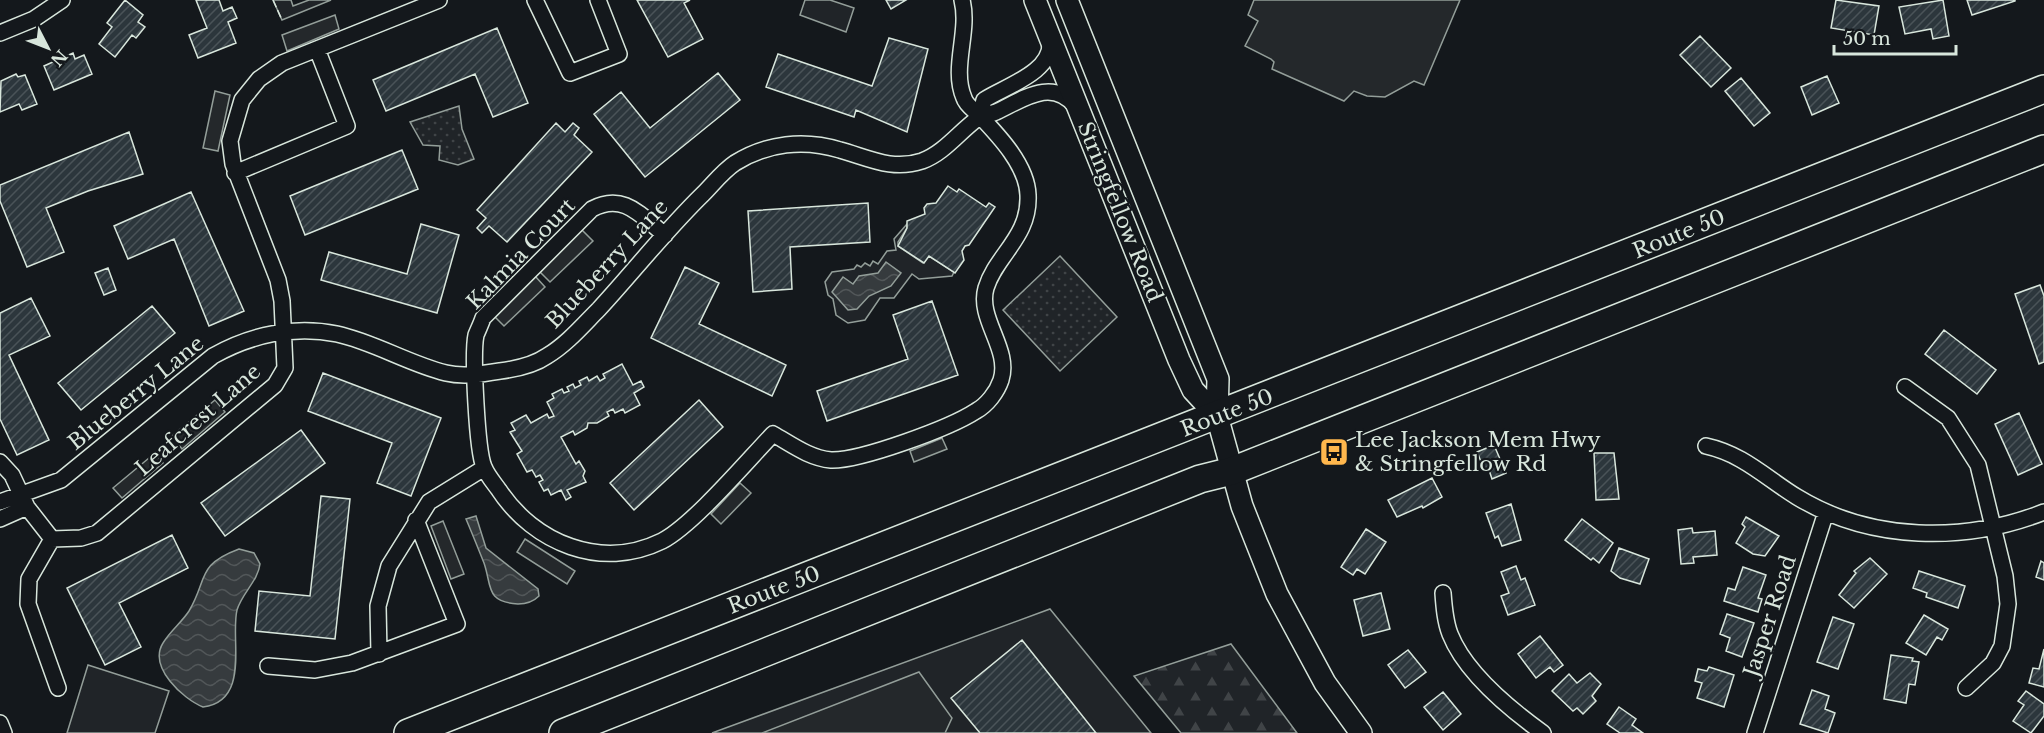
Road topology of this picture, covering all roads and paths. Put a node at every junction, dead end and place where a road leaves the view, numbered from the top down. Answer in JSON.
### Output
{"nodes":[{"id":1,"x":62,"y":0,"type":"edge"},
{"id":2,"x":439,"y":0,"type":"edge"},
{"id":3,"x":535,"y":0,"type":"edge"},
{"id":4,"x":598,"y":0,"type":"edge"},
{"id":5,"x":962,"y":0,"type":"edge"},
{"id":6,"x":1035,"y":0,"type":"edge"},
{"id":7,"x":1067,"y":0,"type":"edge"},
{"id":8,"x":1048,"y":32,"type":"junction"},
{"id":9,"x":0,"y":33,"type":"edge"},
{"id":10,"x":317,"y":48,"type":"junction"},
{"id":11,"x":2044,"y":89,"type":"edge"},
{"id":12,"x":980,"y":116,"type":"junction"},
{"id":13,"x":1083,"y":119,"type":"junction"},
{"id":14,"x":2044,"y":149,"type":"edge"},
{"id":15,"x":235,"y":173,"type":"junction"},
{"id":16,"x":665,"y":235,"type":"junction"},
{"id":17,"x":285,"y":333,"type":"junction"},
{"id":18,"x":475,"y":375,"type":"junction"},
{"id":19,"x":1905,"y":387,"type":"dead end"},
{"id":20,"x":1217,"y":417,"type":"junction"},
{"id":21,"x":1706,"y":446,"type":"dead end"},
{"id":22,"x":0,"y":462,"type":"edge"},
{"id":23,"x":484,"y":468,"type":"junction"},
{"id":24,"x":1232,"y":471,"type":"junction"},
{"id":25,"x":23,"y":501,"type":"junction"},
{"id":26,"x":0,"y":502,"type":"edge"},
{"id":27,"x":1826,"y":512,"type":"junction"},
{"id":28,"x":2044,"y":512,"type":"edge"},
{"id":29,"x":0,"y":519,"type":"edge"},
{"id":30,"x":416,"y":520,"type":"junction"},
{"id":31,"x":1993,"y":527,"type":"junction"},
{"id":32,"x":52,"y":540,"type":"junction"},
{"id":33,"x":1443,"y":593,"type":"dead end"},
{"id":34,"x":379,"y":654,"type":"junction"},
{"id":35,"x":268,"y":666,"type":"dead end"},
{"id":36,"x":58,"y":688,"type":"dead end"},
{"id":37,"x":1966,"y":688,"type":"dead end"},
{"id":38,"x":0,"y":723,"type":"edge"},
{"id":39,"x":4,"y":733,"type":"edge"},
{"id":40,"x":408,"y":733,"type":"edge"},
{"id":41,"x":564,"y":733,"type":"edge"},
{"id":42,"x":1361,"y":733,"type":"edge"},
{"id":43,"x":1543,"y":733,"type":"edge"},
{"id":44,"x":1755,"y":733,"type":"edge"}],
"edges":[{"from":1,"to":9,"type":"street"},
{"from":2,"to":10,"type":"street","name":"Leafcrest Lane"},
{"from":3,"to":4,"type":"street"},
{"from":5,"to":12,"type":"street"},
{"from":6,"to":8,"type":"main road","name":"Stringfellow Road"},
{"from":7,"to":20,"type":"main road","name":"Stringfellow Road"},
{"from":8,"to":12,"type":"street","name":"Blueberry Lane"},
{"from":8,"to":13,"type":"main road","name":"Stringfellow Road"},
{"from":10,"to":15,"type":"street","name":"Leafcrest Lane"},
{"from":10,"to":15,"type":"street"},
{"from":11,"to":20,"type":"highway","name":"Route 50"},
{"from":12,"to":13,"type":"street","name":"Blueberry Lane"},
{"from":12,"to":16,"type":"street","name":"Blueberry Lane"},
{"from":12,"to":23,"type":"street"},
{"from":13,"to":20,"type":"main road","name":"Stringfellow Road"},
{"from":14,"to":24,"type":"highway"},
{"from":15,"to":17,"type":"street","name":"Leafcrest Lane"},
{"from":16,"to":18,"type":"street","name":"Blueberry Lane"},
{"from":16,"to":18,"type":"street","name":"Kalmia Court"},
{"from":17,"to":18,"type":"street","name":"Blueberry Lane"},
{"from":17,"to":25,"type":"street","name":"Blueberry Lane"},
{"from":17,"to":32,"type":"street","name":"Leafcrest Lane"},
{"from":18,"to":23,"type":"street","name":"Kalmia Court"},
{"from":19,"to":31,"type":"street"},
{"from":20,"to":24,"type":"main road","name":"Stringfellow Road"},
{"from":20,"to":40,"type":"highway","name":"Route 50"},
{"from":21,"to":27,"type":"street"},
{"from":22,"to":25,"type":"street"},
{"from":23,"to":30,"type":"street"},
{"from":24,"to":41,"type":"highway"},
{"from":24,"to":42,"type":"main road","name":"Stringfellow Road"},
{"from":25,"to":26,"type":"street","name":"Blueberry Lane"},
{"from":25,"to":29,"type":"street","name":"Blueberry Lane"},
{"from":25,"to":32,"type":"street"},
{"from":27,"to":31,"type":"street"},
{"from":27,"to":44,"type":"street","name":"Jasper Road"},
{"from":28,"to":31,"type":"street"},
{"from":30,"to":34,"type":"street"},
{"from":30,"to":34,"type":"street"},
{"from":31,"to":37,"type":"street"},
{"from":32,"to":36,"type":"street"},
{"from":33,"to":43,"type":"street"},
{"from":34,"to":35,"type":"street"},
{"from":38,"to":39,"type":"street"}]}
